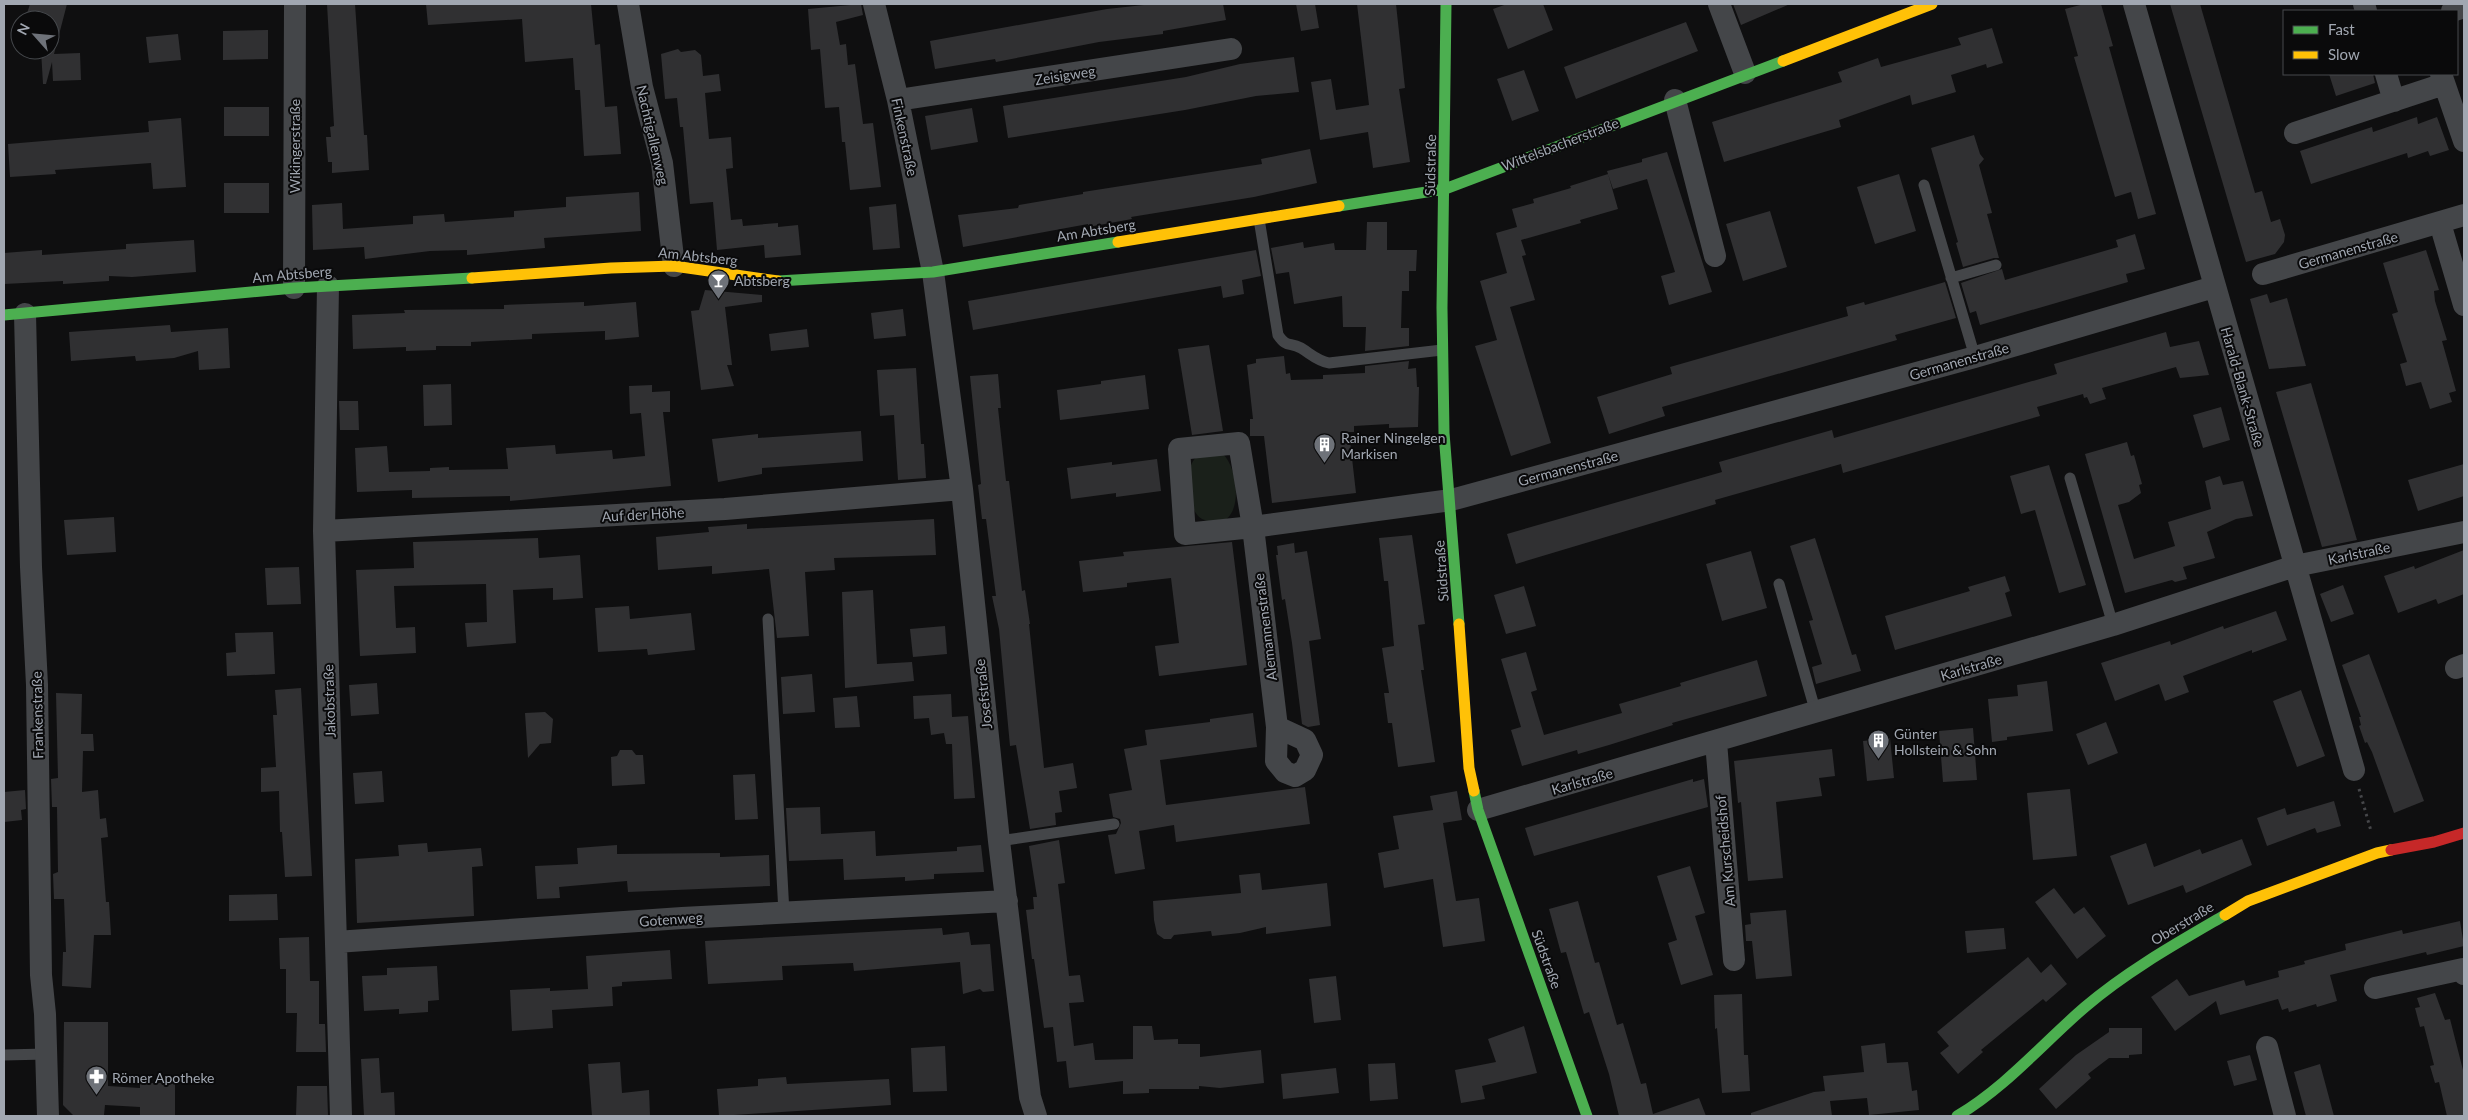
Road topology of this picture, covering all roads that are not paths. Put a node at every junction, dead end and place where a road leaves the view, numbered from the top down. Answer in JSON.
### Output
{"nodes":[{"id":1,"x":295,"y":4,"type":"edge"},
{"id":2,"x":628,"y":4,"type":"edge"},
{"id":3,"x":874,"y":4,"type":"edge"},
{"id":4,"x":1446,"y":4,"type":"edge"},
{"id":5,"x":1719,"y":4,"type":"edge"},
{"id":6,"x":1932,"y":4,"type":"edge"},
{"id":7,"x":2134,"y":4,"type":"edge"},
{"id":8,"x":1231,"y":49,"type":"dead end"},
{"id":9,"x":1745,"y":73,"type":"junction"},
{"id":10,"x":2386,"y":75,"type":"edge"},
{"id":11,"x":2442,"y":79,"type":"edge"},
{"id":12,"x":898,"y":100,"type":"junction"},
{"id":13,"x":1675,"y":100,"type":"junction"},
{"id":14,"x":2394,"y":100,"type":"junction"},
{"id":15,"x":2295,"y":133,"type":"dead end"},
{"id":16,"x":2464,"y":140,"type":"edge"},
{"id":17,"x":1924,"y":185,"type":"dead end"},
{"id":18,"x":1444,"y":188,"type":"junction"},
{"id":19,"x":2464,"y":215,"type":"edge"},
{"id":20,"x":1259,"y":219,"type":"junction"},
{"id":21,"x":2440,"y":223,"type":"junction"},
{"id":22,"x":1715,"y":256,"type":"dead end"},
{"id":23,"x":1996,"y":265,"type":"dead end"},
{"id":24,"x":674,"y":266,"type":"junction"},
{"id":25,"x":933,"y":272,"type":"junction"},
{"id":26,"x":2263,"y":274,"type":"dead end"},
{"id":27,"x":1951,"y":278,"type":"junction"},
{"id":28,"x":328,"y":286,"type":"junction"},
{"id":29,"x":2214,"y":287,"type":"junction"},
{"id":30,"x":294,"y":288,"type":"junction"},
{"id":31,"x":2464,"y":305,"type":"edge"},
{"id":32,"x":14,"y":314,"type":"edge"},
{"id":33,"x":1442,"y":350,"type":"junction"},
{"id":34,"x":1975,"y":357,"type":"junction"},
{"id":35,"x":2070,"y":478,"type":"dead end"},
{"id":36,"x":962,"y":489,"type":"junction"},
{"id":37,"x":1451,"y":500,"type":"junction"},
{"id":38,"x":1253,"y":527,"type":"junction"},
{"id":39,"x":324,"y":531,"type":"junction"},
{"id":40,"x":2464,"y":532,"type":"edge"},
{"id":41,"x":2296,"y":566,"type":"junction"},
{"id":42,"x":1779,"y":584,"type":"dead end"},
{"id":43,"x":768,"y":619,"type":"dead end"},
{"id":44,"x":2113,"y":625,"type":"junction"},
{"id":45,"x":1816,"y":713,"type":"junction"},
{"id":46,"x":1277,"y":726,"type":"dead end"},
{"id":47,"x":1716,"y":742,"type":"junction"},
{"id":48,"x":2354,"y":770,"type":"road end"},
{"id":49,"x":1478,"y":810,"type":"junction"},
{"id":50,"x":1114,"y":824,"type":"dead end"},
{"id":51,"x":2464,"y":833,"type":"edge"},
{"id":52,"x":999,"y":841,"type":"junction"},
{"id":53,"x":1007,"y":901,"type":"junction"},
{"id":54,"x":784,"y":913,"type":"junction"},
{"id":55,"x":336,"y":942,"type":"junction"},
{"id":56,"x":1734,"y":960,"type":"dead end"},
{"id":57,"x":2464,"y":971,"type":"edge"},
{"id":58,"x":2375,"y":988,"type":"dead end"},
{"id":59,"x":2267,"y":1047,"type":"dead end"},
{"id":60,"x":46,"y":1054,"type":"junction"},
{"id":61,"x":4,"y":1055,"type":"edge"},
{"id":62,"x":48,"y":1116,"type":"edge"},
{"id":63,"x":341,"y":1116,"type":"edge"},
{"id":64,"x":1036,"y":1116,"type":"edge"},
{"id":65,"x":1584,"y":1116,"type":"edge"},
{"id":66,"x":1957,"y":1116,"type":"edge"},
{"id":67,"x":2285,"y":1116,"type":"edge"}],
"edges":[{"from":1,"to":30,"type":"street","name":"Wikingerstraße"},
{"from":2,"to":24,"type":"street","name":"Nachtigallenweg"},
{"from":3,"to":12,"type":"street","name":"Finkenstraße"},
{"from":4,"to":18,"type":"street","name":"Südstraße"},
{"from":5,"to":9,"type":"street"},
{"from":6,"to":9,"type":"street","name":"Wittelsbacherstraße"},
{"from":7,"to":29,"type":"street","name":"Harald-Blank-Straße"},
{"from":8,"to":12,"type":"street","name":"Zeisigweg"},
{"from":9,"to":13,"type":"street","name":"Wittelsbacherstraße"},
{"from":10,"to":14,"type":"street"},
{"from":11,"to":14,"type":"street"},
{"from":11,"to":16,"type":"street"},
{"from":12,"to":25,"type":"street","name":"Finkenstraße"},
{"from":13,"to":18,"type":"street","name":"Wittelsbacherstraße"},
{"from":13,"to":22,"type":"street"},
{"from":14,"to":15,"type":"street"},
{"from":17,"to":27,"type":"lane"},
{"from":18,"to":20,"type":"street","name":"Am Abtsberg"},
{"from":18,"to":33,"type":"street","name":"Südstraße"},
{"from":19,"to":21,"type":"street","name":"Germanenstraße"},
{"from":20,"to":25,"type":"street","name":"Am Abtsberg"},
{"from":20,"to":33,"type":"lane"},
{"from":21,"to":26,"type":"street","name":"Germanenstraße"},
{"from":21,"to":31,"type":"street"},
{"from":23,"to":27,"type":"lane"},
{"from":24,"to":25,"type":"street","name":"Am Abtsberg"},
{"from":24,"to":28,"type":"street","name":"Am Abtsberg"},
{"from":25,"to":36,"type":"street","name":"Josefstraße"},
{"from":27,"to":34,"type":"lane"},
{"from":28,"to":30,"type":"street","name":"Am Abtsberg"},
{"from":28,"to":39,"type":"street","name":"Jakobstraße"},
{"from":29,"to":34,"type":"street","name":"Germanenstraße"},
{"from":29,"to":41,"type":"street","name":"Harald-Blank-Straße"},
{"from":30,"to":32,"type":"street","name":"Am Abtsberg"},
{"from":32,"to":60,"type":"street","name":"Frankenstraße"},
{"from":33,"to":37,"type":"street","name":"Südstraße"},
{"from":34,"to":37,"type":"street","name":"Germanenstraße"},
{"from":35,"to":44,"type":"lane"},
{"from":36,"to":39,"type":"street","name":"Auf der Höhe"},
{"from":36,"to":52,"type":"street","name":"Josefstraße"},
{"from":37,"to":38,"type":"street","name":"Alemannenstraße"},
{"from":37,"to":49,"type":"street","name":"Südstraße"},
{"from":38,"to":38,"type":"street","name":"Alemannenstraße"},
{"from":38,"to":46,"type":"street","name":"Alemannenstraße"},
{"from":39,"to":55,"type":"street","name":"Jakobstraße"},
{"from":40,"to":41,"type":"street","name":"Karlstraße"},
{"from":41,"to":44,"type":"street","name":"Karlstraße"},
{"from":41,"to":48,"type":"street","name":"Harald-Blank-Straße"},
{"from":42,"to":45,"type":"lane"},
{"from":43,"to":54,"type":"lane"},
{"from":44,"to":45,"type":"street","name":"Karlstraße"},
{"from":45,"to":47,"type":"street","name":"Karlstraße"},
{"from":47,"to":49,"type":"street","name":"Karlstraße"},
{"from":47,"to":56,"type":"street","name":"Am Kurscheidshof"},
{"from":49,"to":65,"type":"street","name":"Südstraße"},
{"from":50,"to":52,"type":"lane"},
{"from":51,"to":66,"type":"street","name":"Oberstraße"},
{"from":52,"to":53,"type":"street","name":"Josefstraße"},
{"from":53,"to":54,"type":"street","name":"Gotenweg"},
{"from":53,"to":64,"type":"street","name":"Josefstraße"},
{"from":54,"to":55,"type":"street","name":"Gotenweg"},
{"from":55,"to":63,"type":"street","name":"Jakobstraße"},
{"from":57,"to":58,"type":"street"},
{"from":59,"to":67,"type":"street"},
{"from":60,"to":61,"type":"lane"},
{"from":60,"to":62,"type":"street","name":"Frankenstraße"}]}
